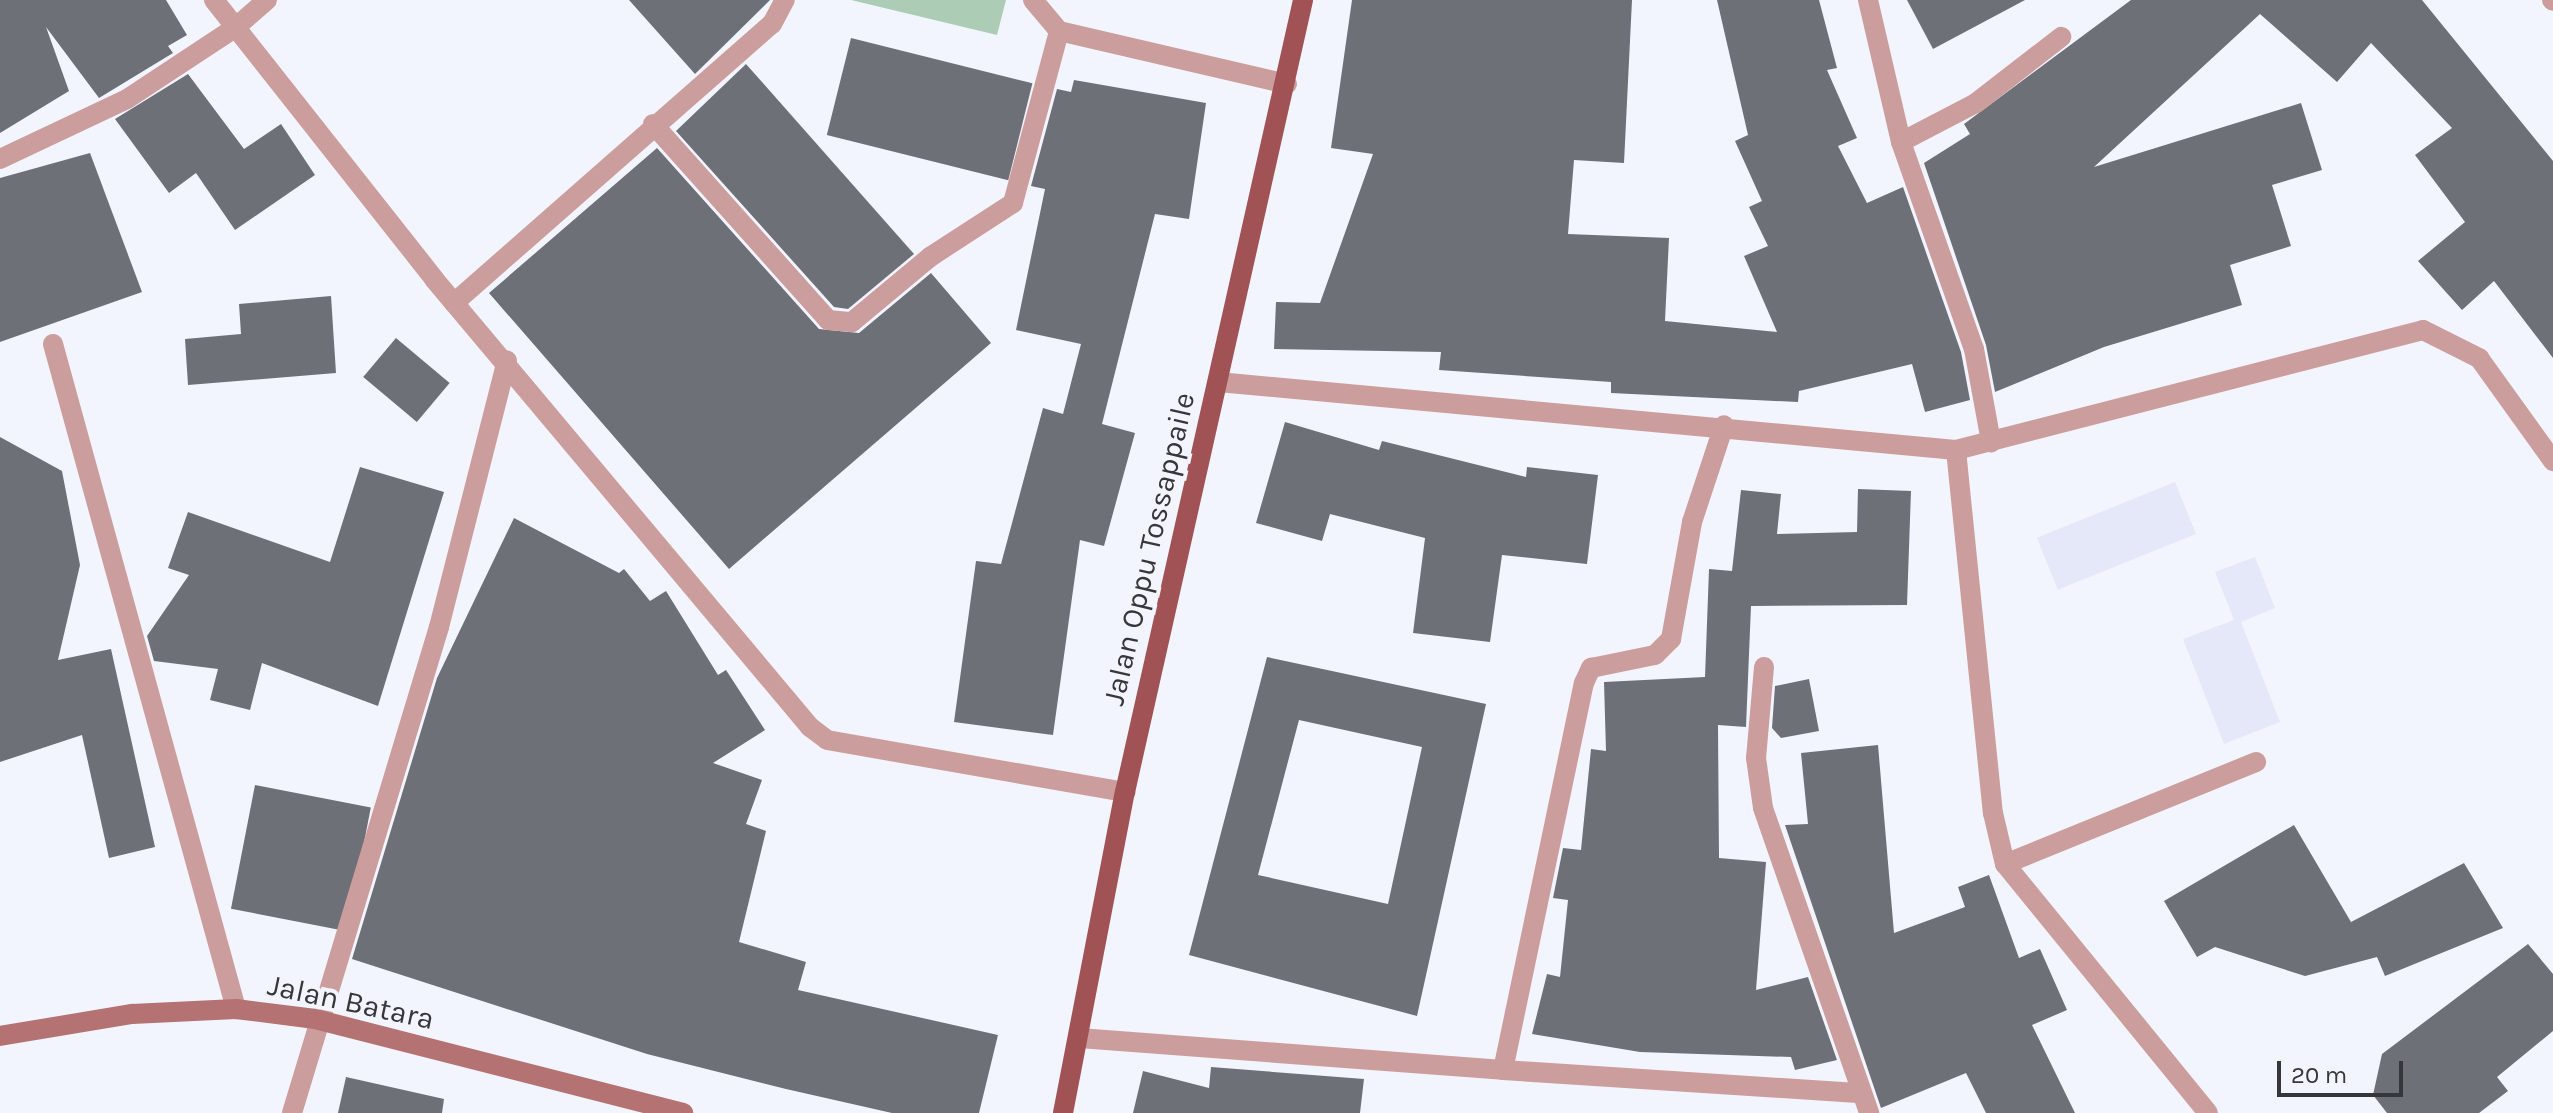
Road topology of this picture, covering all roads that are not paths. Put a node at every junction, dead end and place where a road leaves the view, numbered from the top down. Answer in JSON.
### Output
{"nodes":[{"id":1,"x":214,"y":0,"type":"edge"},
{"id":2,"x":267,"y":0,"type":"edge"},
{"id":3,"x":785,"y":0,"type":"edge"},
{"id":4,"x":1033,"y":0,"type":"edge"},
{"id":5,"x":1303,"y":0,"type":"edge"},
{"id":6,"x":1868,"y":0,"type":"edge"},
{"id":7,"x":236,"y":27,"type":"junction"},
{"id":8,"x":1059,"y":31,"type":"junction"},
{"id":9,"x":2061,"y":37,"type":"dead end"},
{"id":10,"x":1287,"y":84,"type":"junction"},
{"id":11,"x":653,"y":124,"type":"junction"},
{"id":12,"x":1901,"y":142,"type":"junction"},
{"id":13,"x":0,"y":159,"type":"edge"},
{"id":14,"x":454,"y":303,"type":"junction"},
{"id":15,"x":53,"y":344,"type":"dead end"},
{"id":16,"x":507,"y":361,"type":"junction"},
{"id":17,"x":1218,"y":382,"type":"junction"},
{"id":18,"x":1724,"y":425,"type":"junction"},
{"id":19,"x":1991,"y":442,"type":"junction"},
{"id":20,"x":1956,"y":450,"type":"junction"},
{"id":21,"x":2553,"y":461,"type":"edge"},
{"id":22,"x":1764,"y":667,"type":"dead end"},
{"id":23,"x":2256,"y":762,"type":"dead end"},
{"id":24,"x":1125,"y":792,"type":"junction"},
{"id":25,"x":2005,"y":864,"type":"junction"},
{"id":26,"x":236,"y":1009,"type":"junction"},
{"id":27,"x":315,"y":1019,"type":"junction"},
{"id":28,"x":0,"y":1036,"type":"edge"},
{"id":29,"x":1079,"y":1038,"type":"junction"},
{"id":30,"x":1503,"y":1070,"type":"junction"},
{"id":31,"x":1861,"y":1093,"type":"junction"},
{"id":32,"x":292,"y":1113,"type":"edge"},
{"id":33,"x":683,"y":1113,"type":"edge"},
{"id":34,"x":1063,"y":1113,"type":"edge"},
{"id":35,"x":1869,"y":1113,"type":"edge"},
{"id":36,"x":2208,"y":1113,"type":"edge"}],
"edges":[{"from":1,"to":7,"type":"street"},
{"from":2,"to":7,"type":"street"},
{"from":3,"to":11,"type":"street"},
{"from":4,"to":8,"type":"street"},
{"from":5,"to":10,"type":"main road","name":"Jalan Oppu Tossappaile"},
{"from":6,"to":12,"type":"street"},
{"from":7,"to":13,"type":"street"},
{"from":7,"to":14,"type":"street"},
{"from":8,"to":10,"type":"street"},
{"from":8,"to":11,"type":"street"},
{"from":9,"to":12,"type":"street"},
{"from":10,"to":17,"type":"main road","name":"Jalan Oppu Tossappaile"},
{"from":11,"to":14,"type":"street"},
{"from":12,"to":19,"type":"street"},
{"from":14,"to":16,"type":"street"},
{"from":15,"to":26,"type":"street"},
{"from":16,"to":24,"type":"street"},
{"from":16,"to":27,"type":"street"},
{"from":17,"to":18,"type":"street"},
{"from":17,"to":24,"type":"main road","name":"Jalan Oppu Tossappaile"},
{"from":18,"to":20,"type":"street"},
{"from":18,"to":30,"type":"street"},
{"from":19,"to":20,"type":"street"},
{"from":19,"to":21,"type":"street"},
{"from":20,"to":25,"type":"street"},
{"from":22,"to":31,"type":"street"},
{"from":23,"to":25,"type":"street"},
{"from":24,"to":29,"type":"main road","name":"Jalan Oppu Tossappaile"},
{"from":25,"to":36,"type":"street"},
{"from":26,"to":27,"type":"street","name":"Jalan Batara"},
{"from":26,"to":28,"type":"street","name":"Jalan Batara"},
{"from":27,"to":32,"type":"street"},
{"from":27,"to":33,"type":"street","name":"Jalan Batara"},
{"from":29,"to":30,"type":"street"},
{"from":29,"to":34,"type":"main road","name":"Jalan Oppu Tossappaile"},
{"from":30,"to":31,"type":"street"},
{"from":31,"to":35,"type":"street"}]}
